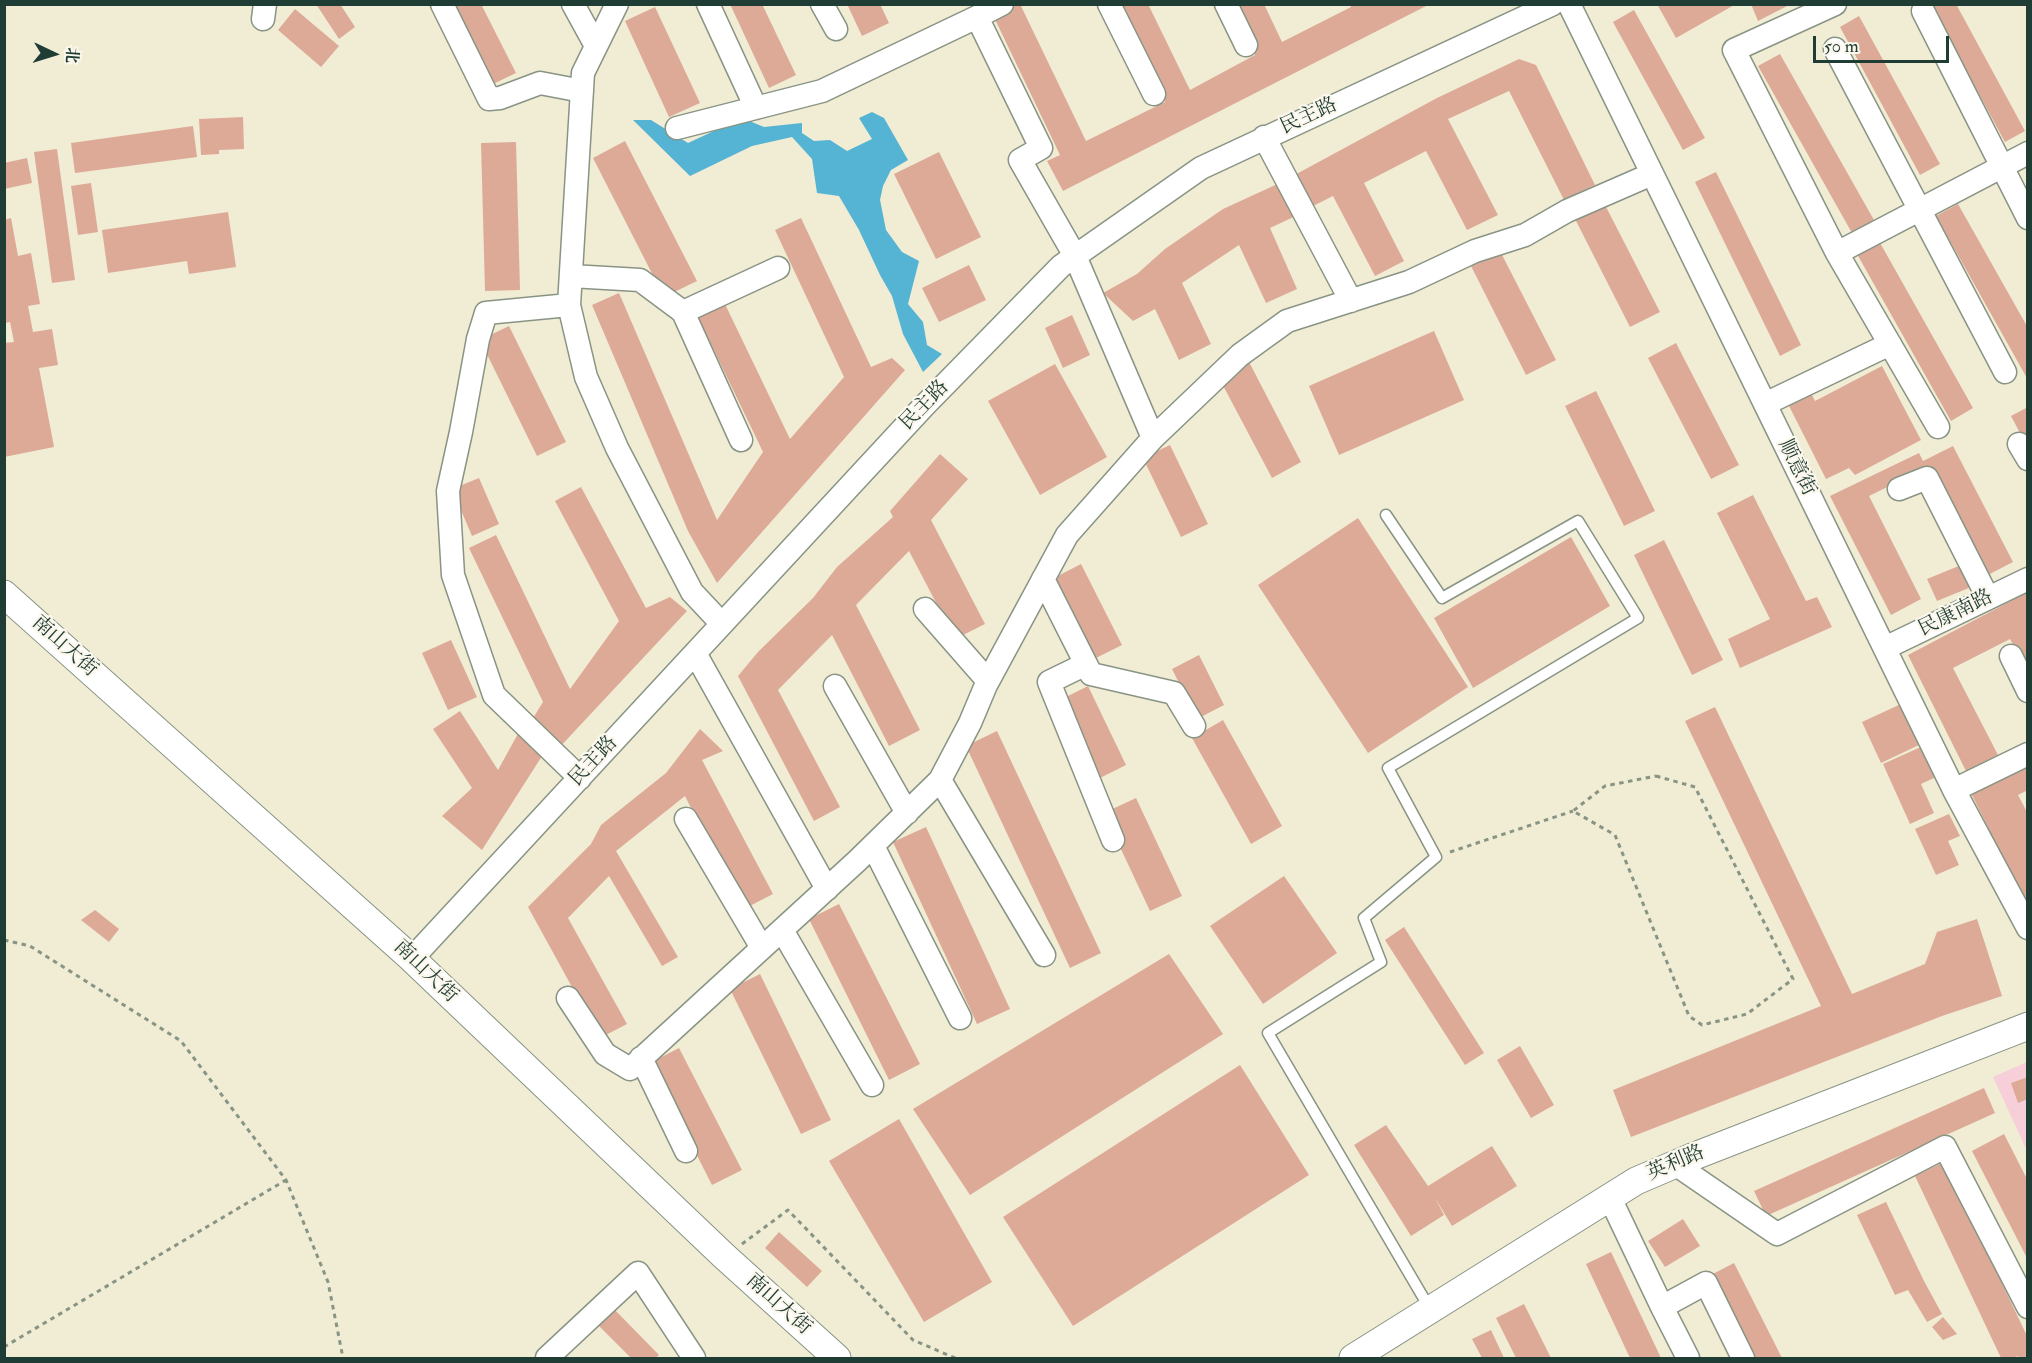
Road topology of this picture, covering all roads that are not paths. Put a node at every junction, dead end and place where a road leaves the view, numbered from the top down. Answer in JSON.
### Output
{"nodes":[{"id":1,"x":442,"y":4,"type":"edge"},
{"id":2,"x":573,"y":4,"type":"edge"},
{"id":3,"x":617,"y":4,"type":"edge"},
{"id":4,"x":708,"y":4,"type":"edge"},
{"id":5,"x":822,"y":4,"type":"edge"},
{"id":6,"x":1109,"y":4,"type":"edge"},
{"id":7,"x":1226,"y":4,"type":"edge"},
{"id":8,"x":1553,"y":4,"type":"edge"},
{"id":9,"x":1569,"y":4,"type":"edge"},
{"id":10,"x":1834,"y":4,"type":"edge"},
{"id":11,"x":986,"y":10,"type":"edge"},
{"id":12,"x":1923,"y":11,"type":"dead end"},
{"id":13,"x":836,"y":29,"type":"dead end"},
{"id":14,"x":1246,"y":45,"type":"dead end"},
{"id":15,"x":597,"y":46,"type":"junction"},
{"id":16,"x":1835,"y":49,"type":"dead end"},
{"id":17,"x":582,"y":91,"type":"junction"},
{"id":18,"x":1154,"y":93,"type":"dead end"},
{"id":19,"x":756,"y":108,"type":"junction"},
{"id":20,"x":677,"y":128,"type":"dead end"},
{"id":21,"x":1264,"y":137,"type":"junction"},
{"id":22,"x":2028,"y":153,"type":"edge"},
{"id":23,"x":2002,"y":167,"type":"junction"},
{"id":24,"x":1652,"y":174,"type":"junction"},
{"id":25,"x":1919,"y":210,"type":"junction"},
{"id":26,"x":2028,"y":218,"type":"edge"},
{"id":27,"x":1837,"y":253,"type":"junction"},
{"id":28,"x":1075,"y":256,"type":"junction"},
{"id":29,"x":778,"y":268,"type":"dead end"},
{"id":30,"x":571,"y":276,"type":"junction"},
{"id":31,"x":1351,"y":301,"type":"junction"},
{"id":32,"x":569,"y":305,"type":"junction"},
{"id":33,"x":683,"y":312,"type":"junction"},
{"id":34,"x":1890,"y":344,"type":"junction"},
{"id":35,"x":2005,"y":372,"type":"dead end"},
{"id":36,"x":1765,"y":404,"type":"junction"},
{"id":37,"x":1938,"y":427,"type":"dead end"},
{"id":38,"x":1153,"y":438,"type":"junction"},
{"id":39,"x":741,"y":440,"type":"dead end"},
{"id":40,"x":1899,"y":489,"type":"dead end"},
{"id":41,"x":1386,"y":515,"type":"dead end"},
{"id":42,"x":1043,"y":579,"type":"junction"},
{"id":43,"x":2028,"y":579,"type":"edge"},
{"id":44,"x":4,"y":594,"type":"edge"},
{"id":45,"x":1988,"y":598,"type":"junction"},
{"id":46,"x":925,"y":609,"type":"dead end"},
{"id":47,"x":4,"y":612,"type":"edge"},
{"id":48,"x":722,"y":624,"type":"junction"},
{"id":49,"x":1885,"y":648,"type":"junction"},
{"id":50,"x":695,"y":653,"type":"junction"},
{"id":51,"x":2012,"y":656,"type":"dead end"},
{"id":52,"x":1086,"y":664,"type":"junction"},
{"id":53,"x":988,"y":681,"type":"junction"},
{"id":54,"x":835,"y":686,"type":"dead end"},
{"id":55,"x":2028,"y":691,"type":"edge"},
{"id":56,"x":1194,"y":726,"type":"dead end"},
{"id":57,"x":2028,"y":754,"type":"edge"},
{"id":58,"x":580,"y":778,"type":"junction"},
{"id":59,"x":940,"y":780,"type":"junction"},
{"id":60,"x":1954,"y":790,"type":"junction"},
{"id":61,"x":907,"y":813,"type":"junction"},
{"id":62,"x":686,"y":819,"type":"dead end"},
{"id":63,"x":1113,"y":840,"type":"dead end"},
{"id":64,"x":873,"y":846,"type":"junction"},
{"id":65,"x":827,"y":889,"type":"junction"},
{"id":66,"x":2028,"y":928,"type":"edge"},
{"id":67,"x":782,"y":930,"type":"junction"},
{"id":68,"x":762,"y":948,"type":"junction"},
{"id":69,"x":1044,"y":955,"type":"dead end"},
{"id":70,"x":410,"y":957,"type":"junction"},
{"id":71,"x":568,"y":998,"type":"dead end"},
{"id":72,"x":960,"y":1018,"type":"dead end"},
{"id":73,"x":2028,"y":1026,"type":"edge"},
{"id":74,"x":641,"y":1058,"type":"junction"},
{"id":75,"x":872,"y":1085,"type":"dead end"},
{"id":76,"x":686,"y":1151,"type":"dead end"},
{"id":77,"x":1675,"y":1164,"type":"junction"},
{"id":78,"x":1610,"y":1198,"type":"junction"},
{"id":79,"x":2028,"y":1306,"type":"edge"},
{"id":80,"x":1662,"y":1307,"type":"junction"},
{"id":81,"x":1430,"y":1310,"type":"junction"},
{"id":82,"x":1368,"y":1354,"type":"edge"},
{"id":83,"x":547,"y":1359,"type":"edge"},
{"id":84,"x":694,"y":1359,"type":"edge"},
{"id":85,"x":813,"y":1359,"type":"edge"},
{"id":86,"x":837,"y":1359,"type":"edge"},
{"id":87,"x":1688,"y":1359,"type":"edge"},
{"id":88,"x":1743,"y":1359,"type":"edge"}],
"edges":[{"from":1,"to":17,"type":"street"},
{"from":2,"to":15,"type":"street"},
{"from":3,"to":15,"type":"street"},
{"from":4,"to":19,"type":"street"},
{"from":5,"to":13,"type":"street"},
{"from":6,"to":18,"type":"street"},
{"from":7,"to":14,"type":"street"},
{"from":8,"to":21,"type":"street","name":"民主路"},
{"from":9,"to":24,"type":"street","name":"顺意街"},
{"from":10,"to":27,"type":"street"},
{"from":11,"to":19,"type":"street"},
{"from":11,"to":28,"type":"street"},
{"from":12,"to":23,"type":"street"},
{"from":15,"to":17,"type":"street"},
{"from":16,"to":25,"type":"street"},
{"from":17,"to":30,"type":"street"},
{"from":19,"to":20,"type":"street"},
{"from":21,"to":28,"type":"street","name":"民主路"},
{"from":21,"to":31,"type":"street"},
{"from":22,"to":23,"type":"street"},
{"from":23,"to":25,"type":"street"},
{"from":23,"to":26,"type":"street"},
{"from":24,"to":31,"type":"street"},
{"from":24,"to":36,"type":"street","name":"顺意街"},
{"from":25,"to":27,"type":"street"},
{"from":25,"to":35,"type":"street"},
{"from":27,"to":34,"type":"street"},
{"from":28,"to":38,"type":"street"},
{"from":28,"to":48,"type":"street","name":"民主路"},
{"from":29,"to":33,"type":"street"},
{"from":30,"to":32,"type":"street"},
{"from":30,"to":33,"type":"street"},
{"from":31,"to":38,"type":"street"},
{"from":32,"to":48,"type":"street"},
{"from":32,"to":58,"type":"street"},
{"from":33,"to":39,"type":"street"},
{"from":34,"to":36,"type":"street"},
{"from":34,"to":37,"type":"street"},
{"from":36,"to":49,"type":"street","name":"顺意街"},
{"from":38,"to":42,"type":"street"},
{"from":40,"to":45,"type":"street"},
{"from":41,"to":81,"type":"lane"},
{"from":42,"to":52,"type":"street"},
{"from":42,"to":53,"type":"street"},
{"from":43,"to":45,"type":"street","name":"民康南路"},
{"from":44,"to":70,"type":"street","name":"南山大街"},
{"from":45,"to":49,"type":"street","name":"民康南路"},
{"from":46,"to":53,"type":"street"},
{"from":47,"to":85,"type":"street","name":"南山大街"},
{"from":48,"to":50,"type":"street","name":"民主路"},
{"from":49,"to":60,"type":"street","name":"顺意街"},
{"from":50,"to":58,"type":"street","name":"民主路"},
{"from":50,"to":65,"type":"street"},
{"from":51,"to":55,"type":"street"},
{"from":52,"to":56,"type":"street"},
{"from":52,"to":63,"type":"street"},
{"from":53,"to":59,"type":"street"},
{"from":54,"to":61,"type":"street"},
{"from":57,"to":60,"type":"street"},
{"from":58,"to":70,"type":"street","name":"民主路"},
{"from":59,"to":61,"type":"street"},
{"from":59,"to":69,"type":"street"},
{"from":60,"to":66,"type":"street","name":"顺意街"},
{"from":61,"to":64,"type":"street"},
{"from":62,"to":68,"type":"street"},
{"from":64,"to":65,"type":"street"},
{"from":64,"to":72,"type":"street"},
{"from":65,"to":67,"type":"street"},
{"from":67,"to":68,"type":"street"},
{"from":67,"to":75,"type":"street"},
{"from":68,"to":74,"type":"street"},
{"from":70,"to":86,"type":"street","name":"南山大街"},
{"from":71,"to":74,"type":"street"},
{"from":73,"to":77,"type":"street","name":"英利路"},
{"from":74,"to":76,"type":"street"},
{"from":77,"to":78,"type":"street","name":"英利路"},
{"from":77,"to":79,"type":"street"},
{"from":78,"to":80,"type":"street"},
{"from":78,"to":81,"type":"street","name":"英利路"},
{"from":80,"to":87,"type":"street"},
{"from":80,"to":88,"type":"street"},
{"from":81,"to":82,"type":"street","name":"英利路"},
{"from":83,"to":84,"type":"street"}]}
